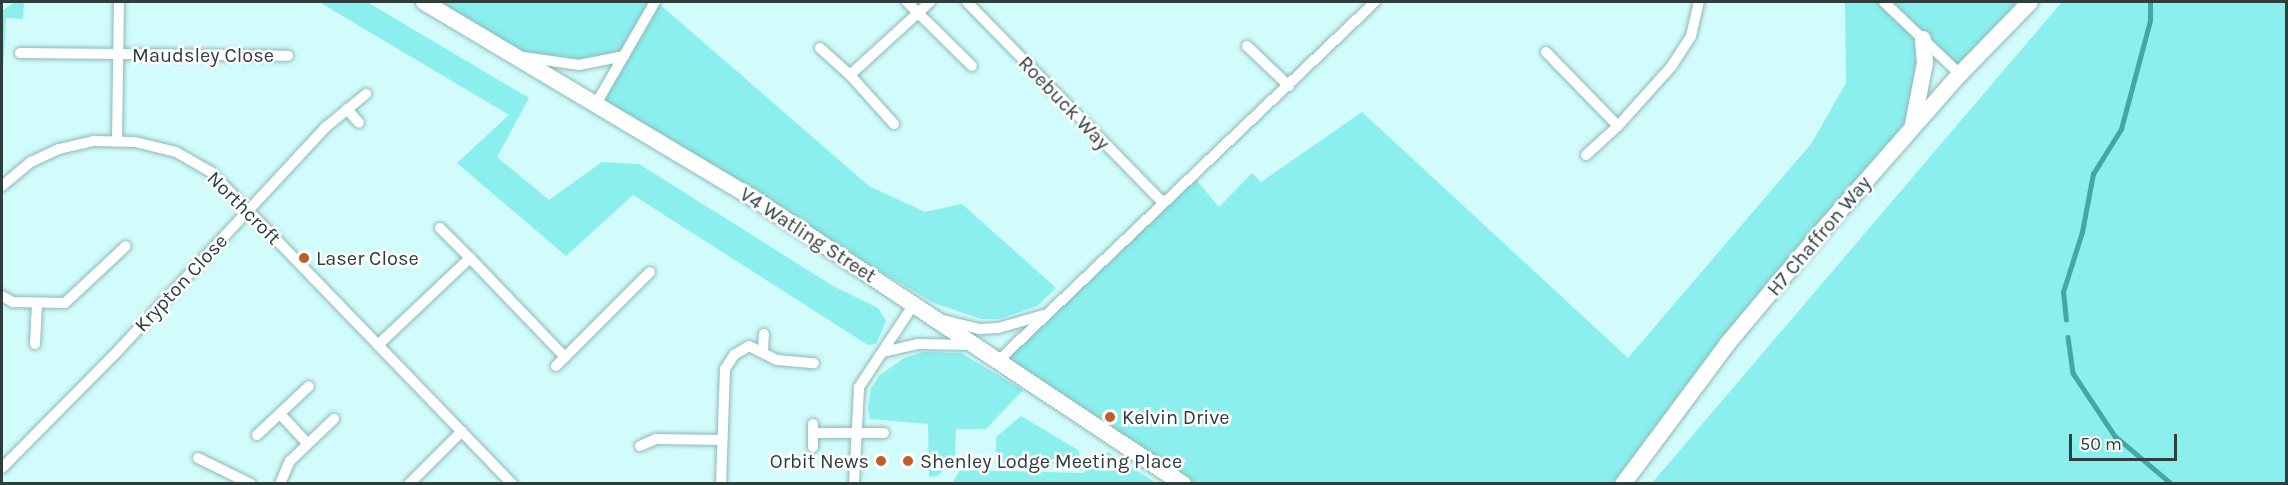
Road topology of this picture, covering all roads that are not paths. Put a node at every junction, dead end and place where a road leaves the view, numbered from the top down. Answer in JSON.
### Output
{"nodes":[{"id":1,"x":119,"y":2,"type":"edge"},
{"id":2,"x":424,"y":2,"type":"edge"},
{"id":3,"x":655,"y":2,"type":"edge"},
{"id":4,"x":907,"y":2,"type":"edge"},
{"id":5,"x":930,"y":2,"type":"edge"},
{"id":6,"x":967,"y":2,"type":"edge"},
{"id":7,"x":1375,"y":2,"type":"edge"},
{"id":8,"x":1699,"y":2,"type":"edge"},
{"id":9,"x":1884,"y":2,"type":"edge"},
{"id":10,"x":2030,"y":2,"type":"edge"},
{"id":11,"x":919,"y":12,"type":"junction"},
{"id":12,"x":1923,"y":39,"type":"junction"},
{"id":13,"x":1247,"y":46,"type":"dead end"},
{"id":14,"x":820,"y":48,"type":"dead end"},
{"id":15,"x":1546,"y":52,"type":"dead end"},
{"id":16,"x":20,"y":53,"type":"dead end"},
{"id":17,"x":118,"y":55,"type":"junction"},
{"id":18,"x":288,"y":56,"type":"dead end"},
{"id":19,"x":624,"y":56,"type":"junction"},
{"id":20,"x":517,"y":57,"type":"junction"},
{"id":21,"x":972,"y":66,"type":"dead end"},
{"id":22,"x":1960,"y":74,"type":"junction"},
{"id":23,"x":850,"y":75,"type":"junction"},
{"id":24,"x":1289,"y":86,"type":"junction"},
{"id":25,"x":366,"y":94,"type":"dead end"},
{"id":26,"x":596,"y":104,"type":"junction"},
{"id":27,"x":347,"y":109,"type":"junction"},
{"id":28,"x":359,"y":123,"type":"dead end"},
{"id":29,"x":894,"y":124,"type":"dead end"},
{"id":30,"x":1618,"y":126,"type":"junction"},
{"id":31,"x":1912,"y":128,"type":"junction"},
{"id":32,"x":117,"y":141,"type":"junction"},
{"id":33,"x":1586,"y":155,"type":"dead end"},
{"id":34,"x":2,"y":186,"type":"edge"},
{"id":35,"x":1163,"y":203,"type":"junction"},
{"id":36,"x":248,"y":210,"type":"junction"},
{"id":37,"x":440,"y":228,"type":"dead end"},
{"id":38,"x":126,"y":246,"type":"dead end"},
{"id":39,"x":470,"y":258,"type":"junction"},
{"id":40,"x":650,"y":272,"type":"dead end"},
{"id":41,"x":2,"y":296,"type":"edge"},
{"id":42,"x":37,"y":303,"type":"junction"},
{"id":43,"x":914,"y":304,"type":"junction"},
{"id":44,"x":1048,"y":314,"type":"junction"},
{"id":45,"x":937,"y":318,"type":"junction"},
{"id":46,"x":764,"y":334,"type":"dead end"},
{"id":47,"x":35,"y":344,"type":"dead end"},
{"id":48,"x":378,"y":345,"type":"junction"},
{"id":49,"x":976,"y":345,"type":"junction"},
{"id":50,"x":763,"y":351,"type":"junction"},
{"id":51,"x":883,"y":352,"type":"junction"},
{"id":52,"x":565,"y":357,"type":"junction"},
{"id":53,"x":999,"y":360,"type":"junction"},
{"id":54,"x":814,"y":363,"type":"dead end"},
{"id":55,"x":556,"y":366,"type":"dead end"},
{"id":56,"x":309,"y":386,"type":"dead end"},
{"id":57,"x":280,"y":414,"type":"junction"},
{"id":58,"x":334,"y":419,"type":"dead end"},
{"id":59,"x":462,"y":431,"type":"junction"},
{"id":60,"x":855,"y":433,"type":"junction"},
{"id":61,"x":884,"y":433,"type":"dead end"},
{"id":62,"x":257,"y":435,"type":"dead end"},
{"id":63,"x":722,"y":441,"type":"junction"},
{"id":64,"x":307,"y":443,"type":"junction"},
{"id":65,"x":640,"y":446,"type":"dead end"},
{"id":66,"x":813,"y":447,"type":"dead end"},
{"id":67,"x":198,"y":458,"type":"dead end"},
{"id":68,"x":2,"y":468,"type":"edge"},
{"id":69,"x":251,"y":483,"type":"edge"},
{"id":70,"x":280,"y":483,"type":"edge"},
{"id":71,"x":409,"y":483,"type":"edge"},
{"id":72,"x":512,"y":483,"type":"edge"},
{"id":73,"x":721,"y":483,"type":"edge"},
{"id":74,"x":854,"y":483,"type":"edge"},
{"id":75,"x":1183,"y":483,"type":"edge"},
{"id":76,"x":1623,"y":483,"type":"edge"}],
"edges":[{"from":1,"to":17,"type":"street","name":"Maudsley Close"},
{"from":2,"to":20,"type":"street","name":"V4 Watling Street"},
{"from":3,"to":19,"type":"street"},
{"from":4,"to":11,"type":"street"},
{"from":5,"to":11,"type":"street"},
{"from":6,"to":35,"type":"street","name":"Roebuck Way"},
{"from":7,"to":24,"type":"street"},
{"from":8,"to":30,"type":"street"},
{"from":9,"to":12,"type":"street"},
{"from":10,"to":22,"type":"street","name":"H7 Chaffron Way"},
{"from":11,"to":21,"type":"street"},
{"from":11,"to":23,"type":"street"},
{"from":12,"to":22,"type":"street"},
{"from":12,"to":31,"type":"street"},
{"from":13,"to":24,"type":"street"},
{"from":14,"to":23,"type":"street"},
{"from":15,"to":30,"type":"street"},
{"from":16,"to":17,"type":"street","name":"Maudsley Close"},
{"from":17,"to":18,"type":"street","name":"Maudsley Close"},
{"from":17,"to":32,"type":"street","name":"Maudsley Close"},
{"from":19,"to":20,"type":"street"},
{"from":19,"to":26,"type":"street"},
{"from":20,"to":26,"type":"street","name":"V4 Watling Street"},
{"from":22,"to":31,"type":"street","name":"H7 Chaffron Way"},
{"from":23,"to":29,"type":"street"},
{"from":24,"to":35,"type":"street"},
{"from":25,"to":27,"type":"street"},
{"from":26,"to":43,"type":"street","name":"V4 Watling Street"},
{"from":27,"to":28,"type":"street"},
{"from":27,"to":36,"type":"street"},
{"from":30,"to":33,"type":"street"},
{"from":31,"to":76,"type":"street","name":"H7 Chaffron Way"},
{"from":32,"to":34,"type":"street","name":"Northcroft"},
{"from":32,"to":36,"type":"street","name":"Northcroft"},
{"from":35,"to":44,"type":"street"},
{"from":36,"to":48,"type":"street","name":"Northcroft"},
{"from":36,"to":68,"type":"street","name":"Krypton Close"},
{"from":37,"to":39,"type":"street"},
{"from":38,"to":42,"type":"street"},
{"from":39,"to":48,"type":"street"},
{"from":39,"to":52,"type":"street"},
{"from":40,"to":52,"type":"street"},
{"from":41,"to":42,"type":"street"},
{"from":42,"to":47,"type":"street"},
{"from":43,"to":45,"type":"street","name":"V4 Watling Street"},
{"from":43,"to":51,"type":"street"},
{"from":44,"to":45,"type":"street"},
{"from":44,"to":53,"type":"street"},
{"from":45,"to":49,"type":"street","name":"V4 Watling Street"},
{"from":46,"to":50,"type":"street"},
{"from":48,"to":59,"type":"street","name":"Northcroft"},
{"from":49,"to":51,"type":"street"},
{"from":49,"to":53,"type":"street","name":"V4 Watling Street"},
{"from":50,"to":54,"type":"street"},
{"from":50,"to":63,"type":"street"},
{"from":51,"to":60,"type":"street"},
{"from":52,"to":55,"type":"street"},
{"from":53,"to":75,"type":"street","name":"V4 Watling Street"},
{"from":56,"to":57,"type":"street"},
{"from":57,"to":62,"type":"street"},
{"from":57,"to":64,"type":"street"},
{"from":58,"to":64,"type":"street"},
{"from":59,"to":71,"type":"street"},
{"from":59,"to":72,"type":"street","name":"Northcroft"},
{"from":60,"to":61,"type":"street"},
{"from":60,"to":66,"type":"street"},
{"from":60,"to":74,"type":"street"},
{"from":63,"to":65,"type":"street"},
{"from":63,"to":73,"type":"street"},
{"from":64,"to":70,"type":"street"},
{"from":67,"to":69,"type":"street"}]}
